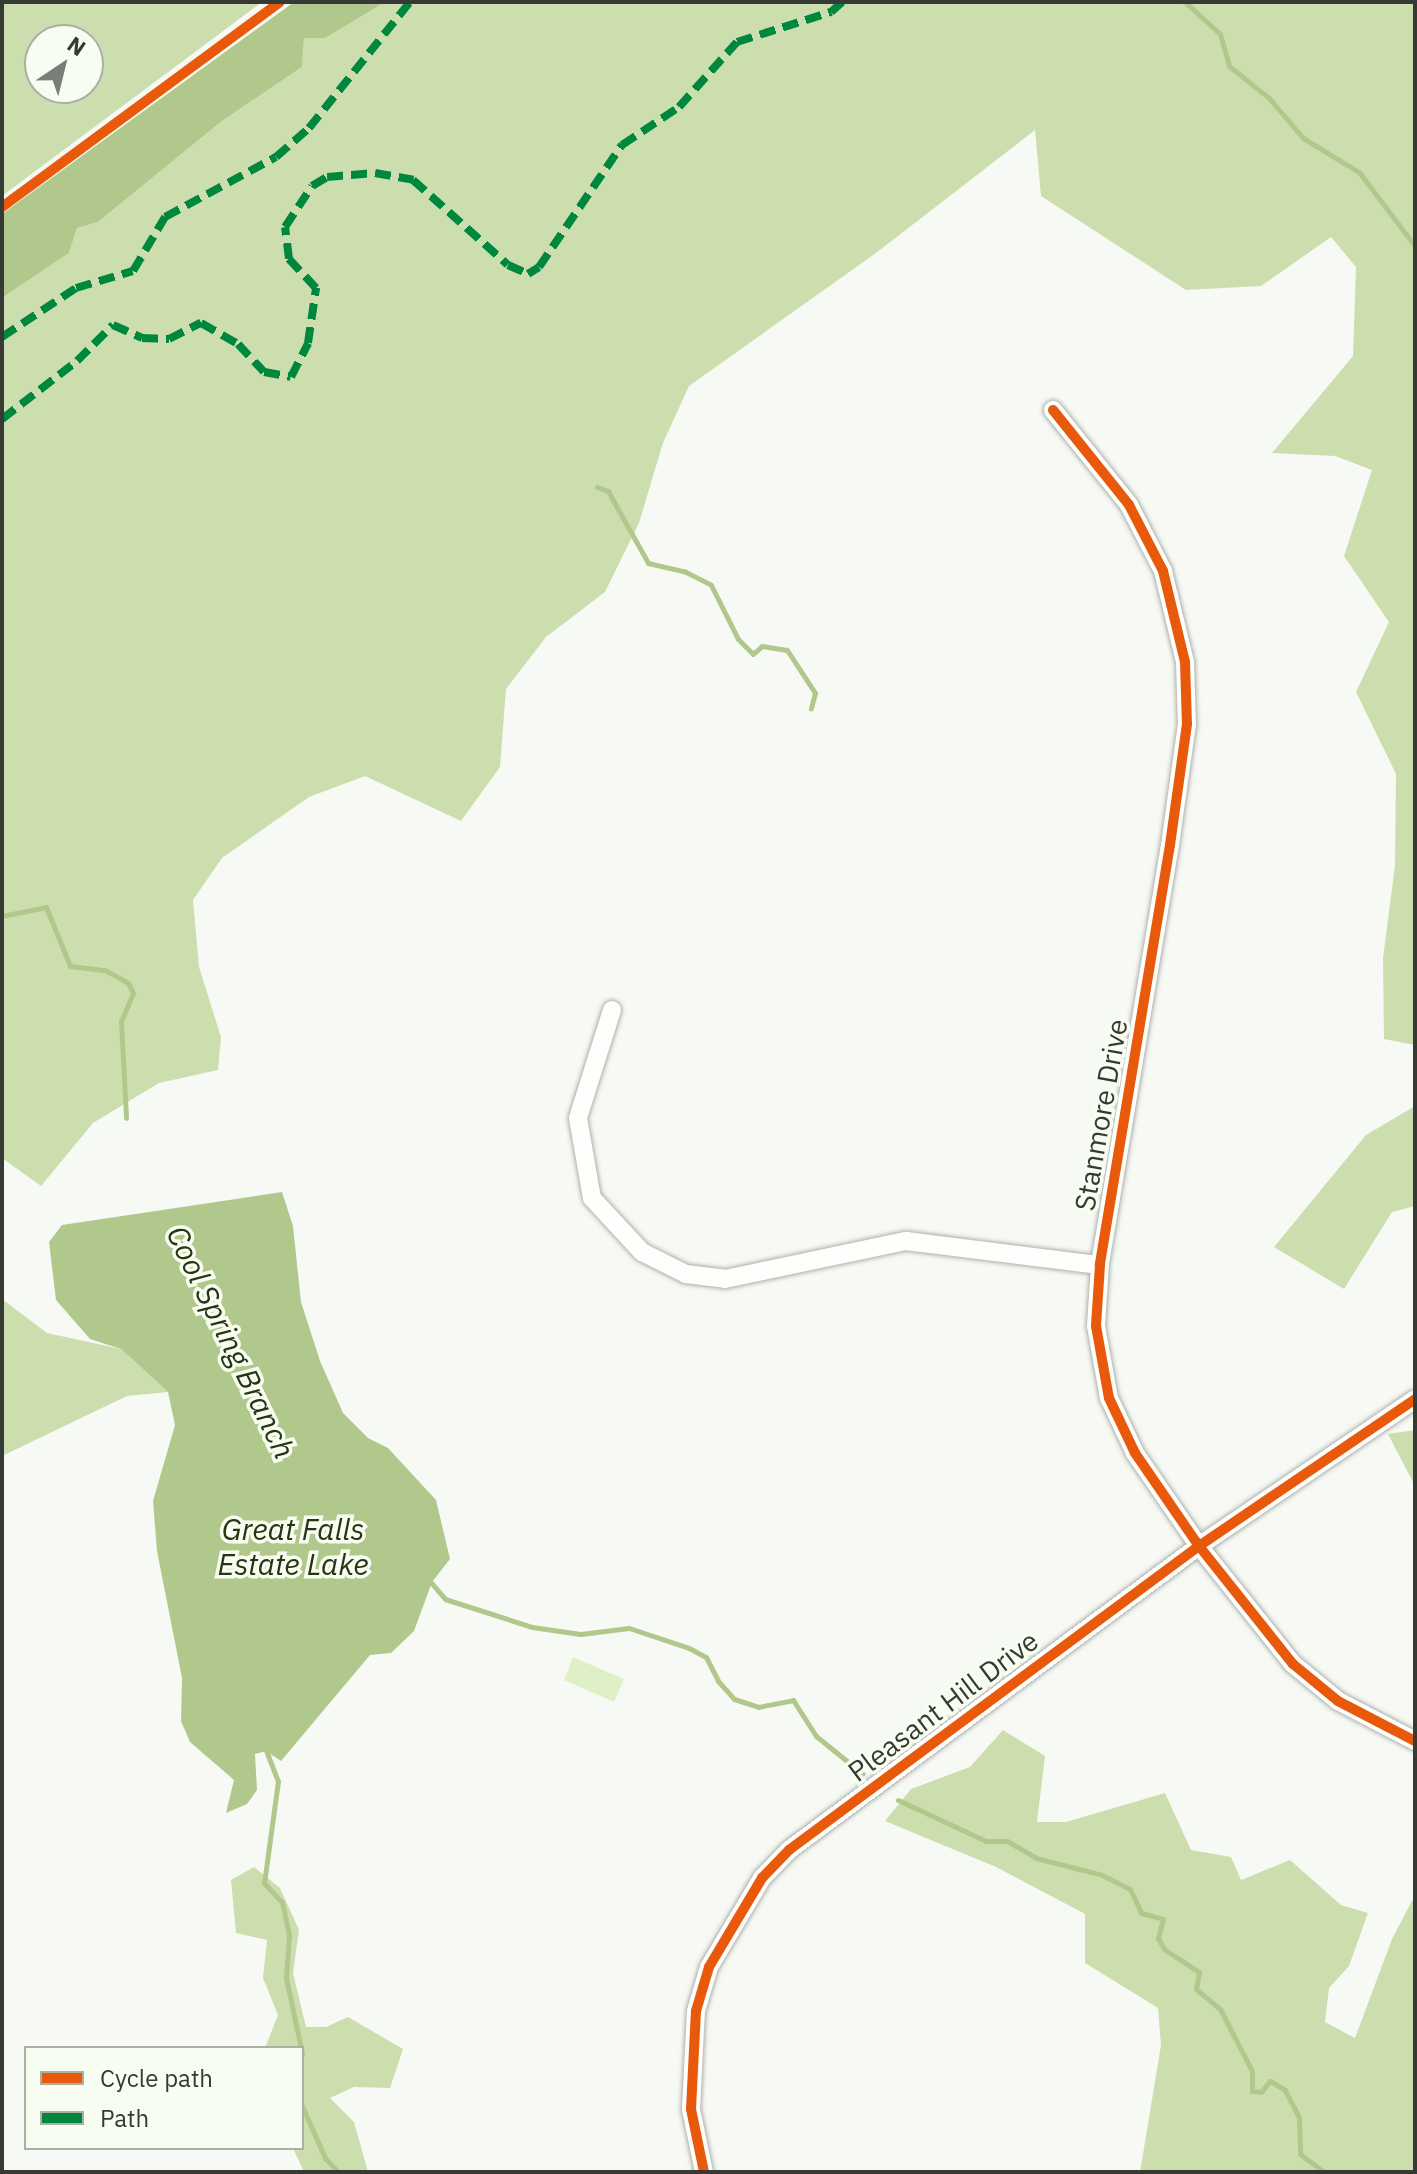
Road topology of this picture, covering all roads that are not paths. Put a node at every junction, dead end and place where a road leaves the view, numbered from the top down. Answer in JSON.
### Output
{"nodes":[{"id":1,"x":1053,"y":410,"type":"dead end"},
{"id":2,"x":612,"y":1010,"type":"dead end"},
{"id":3,"x":1100,"y":1265,"type":"junction"},
{"id":4,"x":1415,"y":1399,"type":"edge"},
{"id":5,"x":1199,"y":1546,"type":"junction"},
{"id":6,"x":1415,"y":1741,"type":"edge"},
{"id":7,"x":704,"y":2172,"type":"edge"}],
"edges":[{"from":1,"to":3,"type":"street","name":"Stanmore Drive"},
{"from":2,"to":3,"type":"street"},
{"from":3,"to":5,"type":"street","name":"Stanmore Drive"},
{"from":4,"to":5,"type":"street","name":"Pleasant Hill Drive"},
{"from":5,"to":6,"type":"street","name":"Stanmore Drive"},
{"from":5,"to":7,"type":"street","name":"Pleasant Hill Drive"}]}
